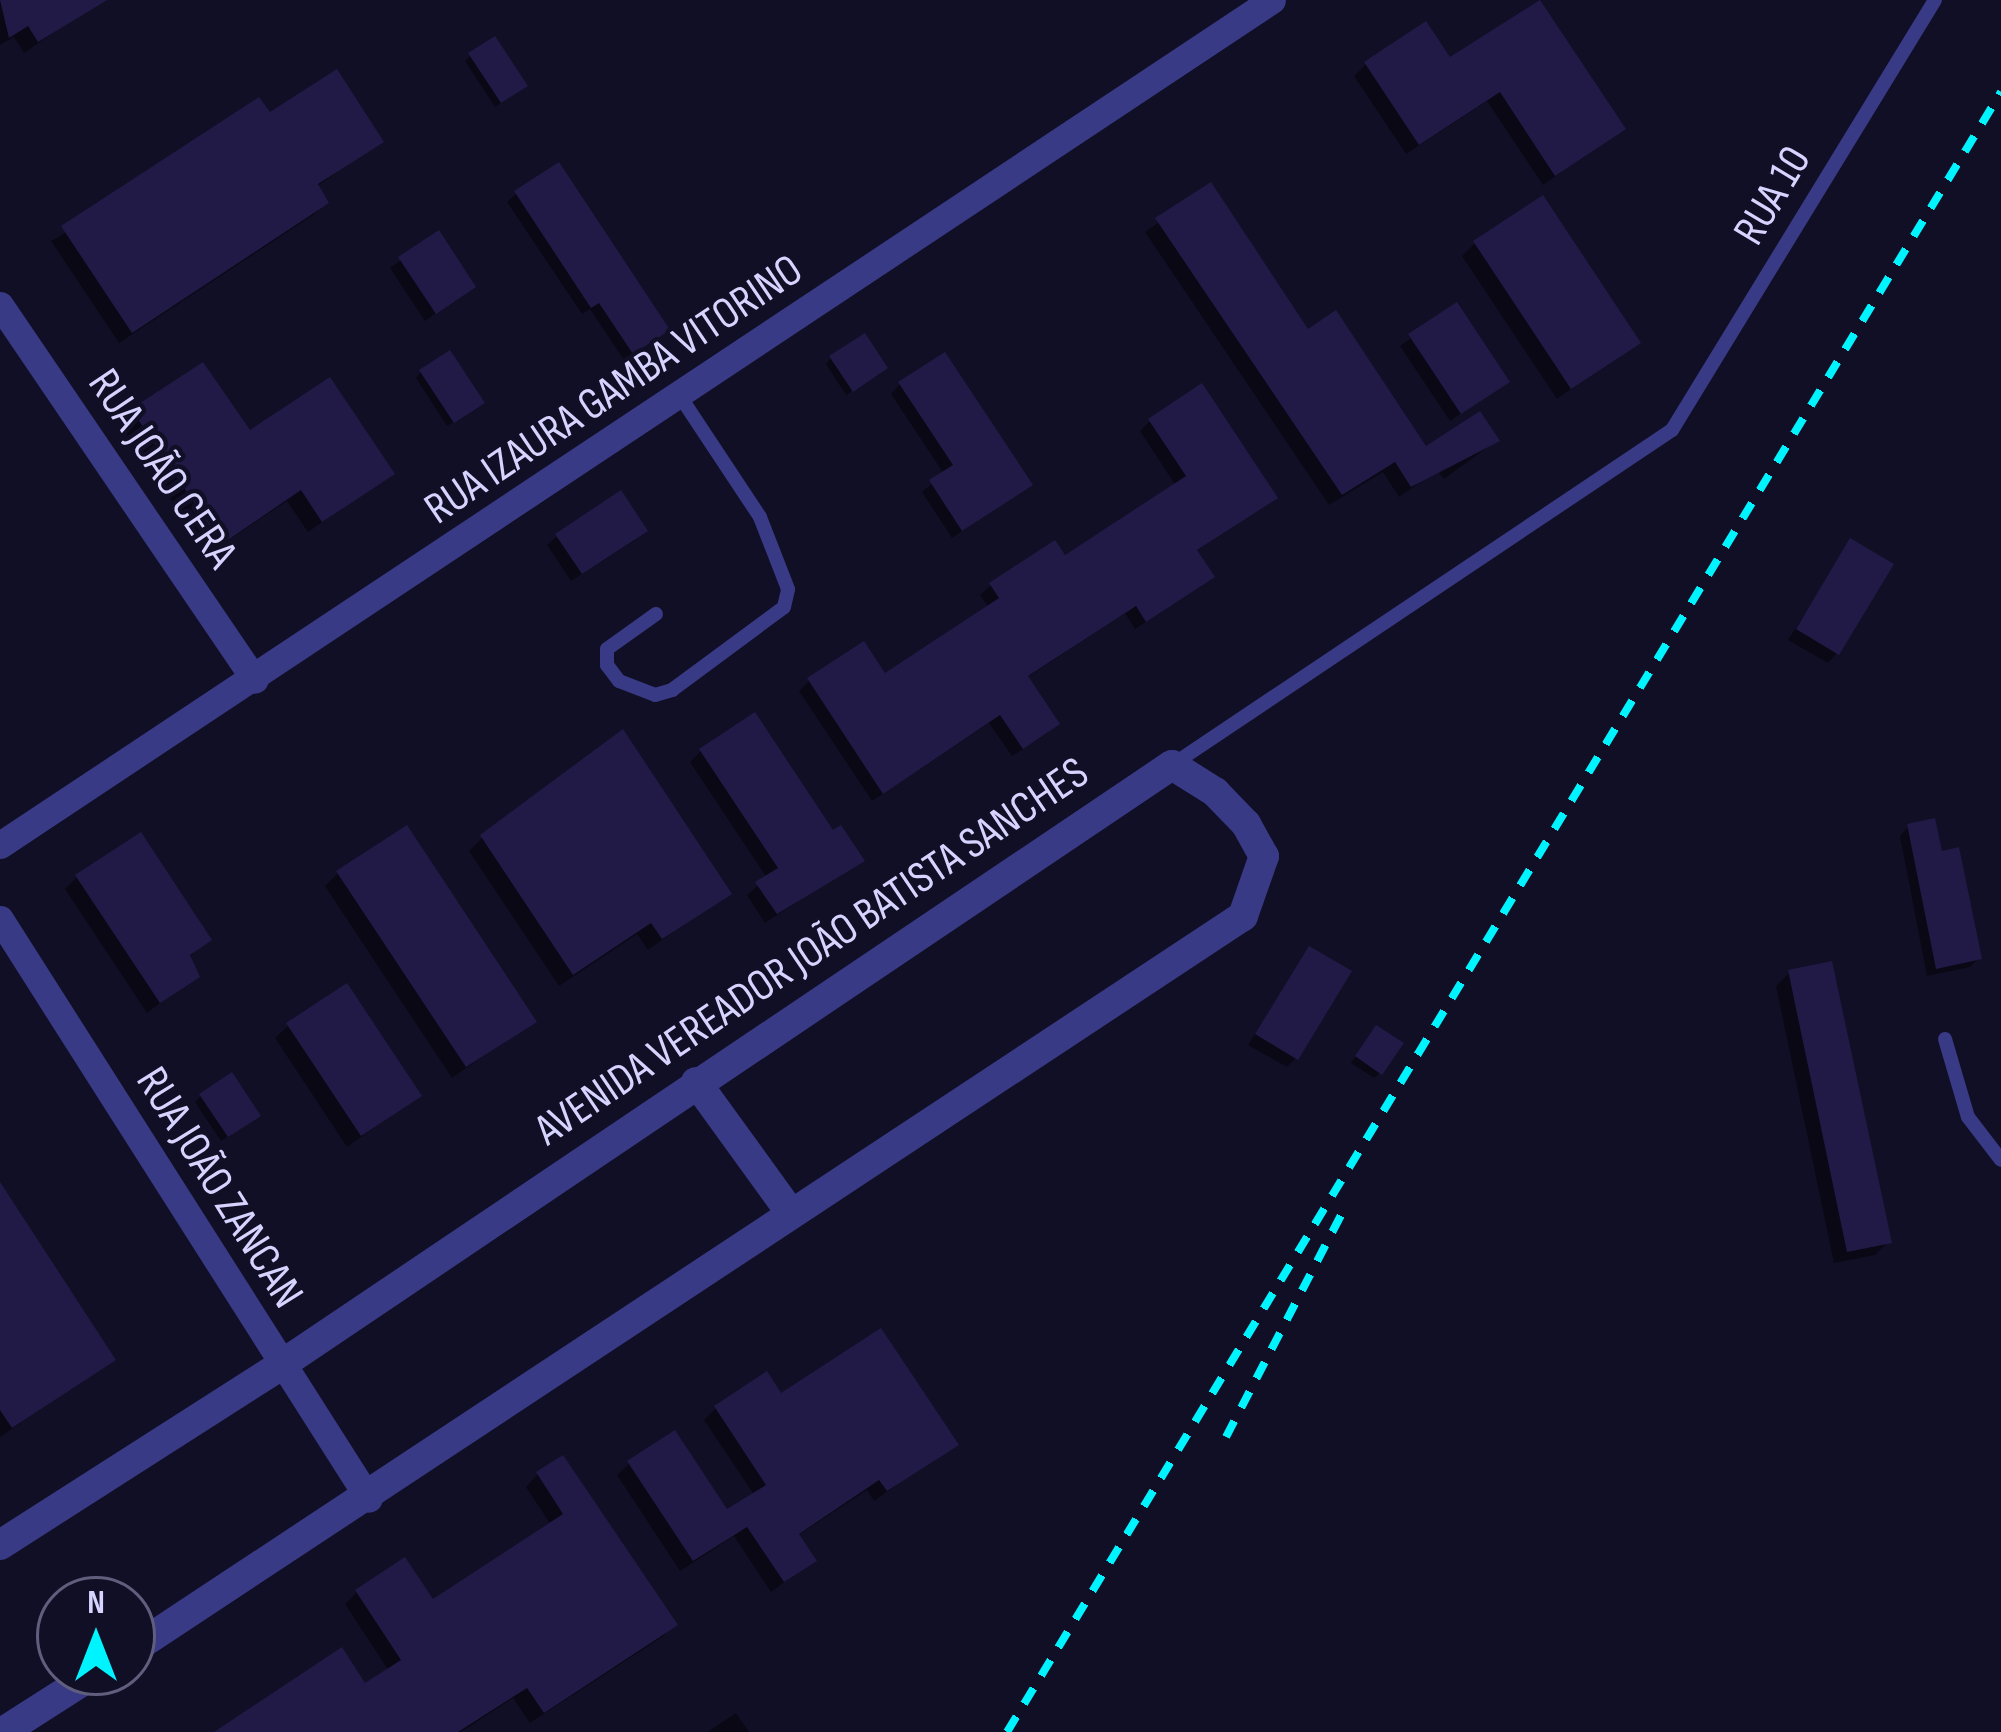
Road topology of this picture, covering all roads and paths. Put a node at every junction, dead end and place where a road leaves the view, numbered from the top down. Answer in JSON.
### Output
{"nodes":[{"id":1,"x":1272,"y":0,"type":"edge"},
{"id":2,"x":1935,"y":0,"type":"edge"},
{"id":3,"x":0,"y":305,"type":"edge"},
{"id":4,"x":680,"y":396,"type":"junction"},
{"id":5,"x":1672,"y":430,"type":"joint"},
{"id":6,"x":656,"y":614,"type":"dead end"},
{"id":7,"x":255,"y":680,"type":"junction"},
{"id":8,"x":1172,"y":765,"type":"junction"},
{"id":9,"x":0,"y":845,"type":"edge"},
{"id":10,"x":0,"y":920,"type":"edge"},
{"id":11,"x":1945,"y":1039,"type":"dead end"},
{"id":12,"x":696,"y":1082,"type":"junction"},
{"id":13,"x":2001,"y":1160,"type":"edge"},
{"id":14,"x":791,"y":1213,"type":"junction"},
{"id":15,"x":281,"y":1365,"type":"junction"},
{"id":16,"x":369,"y":1499,"type":"junction"},
{"id":17,"x":0,"y":1545,"type":"edge"},
{"id":18,"x":156,"y":1635,"type":"edge"},
{"id":19,"x":59,"y":1696,"type":"edge"},
{"id":20,"x":3,"y":1732,"type":"edge"}],
"edges":[{"from":1,"to":4,"type":"street","name":"RUA IZAURA GAMBA VITORINO"},
{"from":2,"to":5,"type":"lane","name":"RUA 10"},
{"from":3,"to":7,"type":"street","name":"RUA JOÃO CERA"},
{"from":4,"to":6,"type":"lane"},
{"from":4,"to":7,"type":"street","name":"RUA IZAURA GAMBA VITORINO"},
{"from":5,"to":8,"type":"lane","name":"AVENIDA VEREADOR JOÃO BATISTA SANCHES"},
{"from":7,"to":9,"type":"street","name":"RUA IZAURA GAMBA VITORINO"},
{"from":8,"to":12,"type":"street","name":"AVENIDA VEREADOR JOÃO BATISTA SANCHES"},
{"from":8,"to":14,"type":"street"},
{"from":10,"to":15,"type":"street","name":"RUA JOÃO ZANCAN"},
{"from":11,"to":13,"type":"lane"},
{"from":12,"to":14,"type":"street"},
{"from":12,"to":15,"type":"street","name":"AVENIDA VEREADOR JOÃO BATISTA SANCHES"},
{"from":14,"to":16,"type":"street"},
{"from":15,"to":16,"type":"street","name":"RUA JOÃO ZANCAN"},
{"from":15,"to":17,"type":"street","name":"AVENIDA VEREADOR JOÃO BATISTA SANCHES"},
{"from":16,"to":18,"type":"street"},
{"from":19,"to":20,"type":"street"}]}
